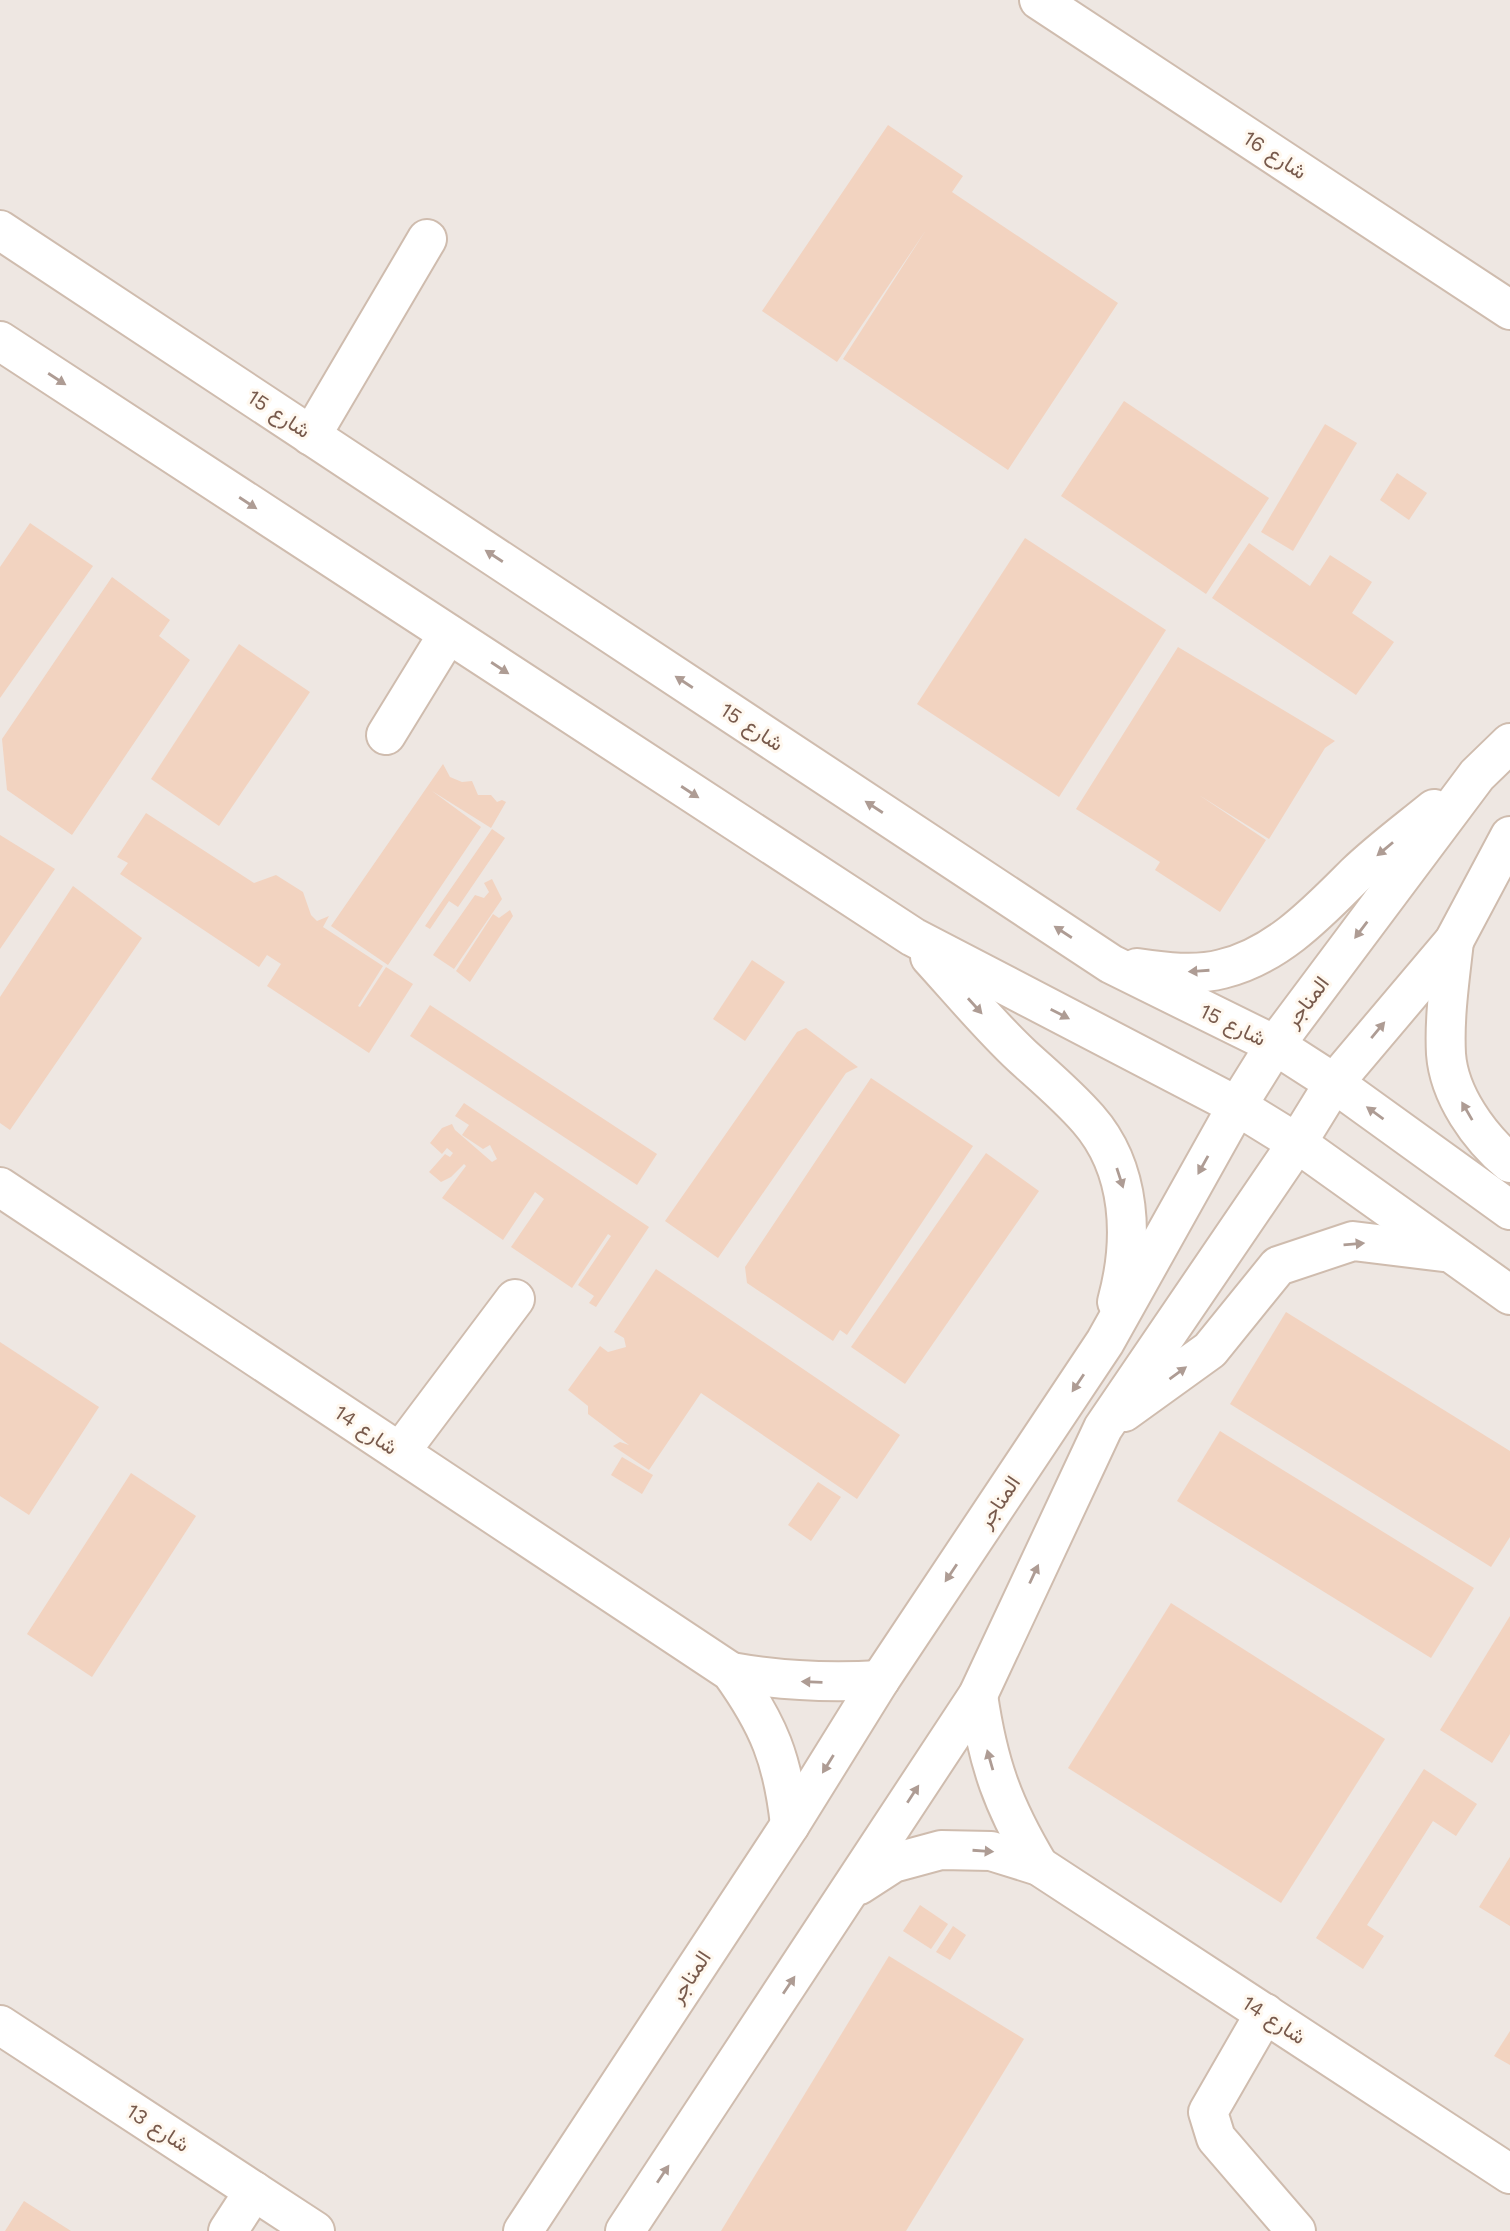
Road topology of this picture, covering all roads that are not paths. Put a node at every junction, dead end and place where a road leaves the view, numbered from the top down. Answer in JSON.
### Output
{"nodes":[{"id":1,"x":1039,"y":0,"type":"edge"},
{"id":2,"x":0,"y":230,"type":"edge"},
{"id":3,"x":427,"y":239,"type":"dead end"},
{"id":4,"x":1510,"y":310,"type":"edge"},
{"id":5,"x":0,"y":341,"type":"edge"},
{"id":6,"x":311,"y":436,"type":"junction"},
{"id":7,"x":448,"y":634,"type":"junction"},
{"id":8,"x":386,"y":735,"type":"dead end"},
{"id":9,"x":1510,"y":743,"type":"edge"},
{"id":10,"x":1476,"y":775,"type":"junction"},
{"id":11,"x":1510,"y":836,"type":"edge"},
{"id":12,"x":913,"y":937,"type":"junction"},
{"id":13,"x":1454,"y":941,"type":"junction"},
{"id":14,"x":1111,"y":964,"type":"junction"},
{"id":15,"x":1275,"y":1045,"type":"junction"},
{"id":16,"x":1334,"y":1083,"type":"junction"},
{"id":17,"x":1237,"y":1106,"type":"junction"},
{"id":18,"x":1297,"y":1143,"type":"junction"},
{"id":19,"x":1510,"y":1163,"type":"edge"},
{"id":20,"x":0,"y":1187,"type":"edge"},
{"id":21,"x":1510,"y":1210,"type":"edge"},
{"id":22,"x":1448,"y":1253,"type":"junction"},
{"id":23,"x":1510,"y":1294,"type":"edge"},
{"id":24,"x":516,"y":1299,"type":"dead end"},
{"id":25,"x":1105,"y":1342,"type":"junction"},
{"id":26,"x":1102,"y":1427,"type":"junction"},
{"id":27,"x":400,"y":1452,"type":"junction"},
{"id":28,"x":731,"y":1672,"type":"junction"},
{"id":29,"x":880,"y":1680,"type":"junction"},
{"id":30,"x":978,"y":1695,"type":"junction"},
{"id":31,"x":790,"y":1825,"type":"junction"},
{"id":32,"x":1039,"y":1866,"type":"junction"},
{"id":33,"x":851,"y":1890,"type":"junction"},
{"id":34,"x":1265,"y":2013,"type":"junction"},
{"id":35,"x":0,"y":2025,"type":"edge"},
{"id":36,"x":1510,"y":2174,"type":"edge"},
{"id":37,"x":254,"y":2191,"type":"junction"},
{"id":38,"x":228,"y":2231,"type":"edge"},
{"id":39,"x":315,"y":2231,"type":"edge"},
{"id":40,"x":523,"y":2231,"type":"edge"},
{"id":41,"x":625,"y":2231,"type":"edge"},
{"id":42,"x":1296,"y":2231,"type":"edge"}],
"edges":[{"from":1,"to":4,"type":"street","name":"شارع 16"},
{"from":2,"to":6,"type":"street","name":"شارع 15"},
{"from":3,"to":6,"type":"street"},
{"from":5,"to":7,"type":"street","one_way":true},
{"from":14,"to":6,"type":"street","name":"شارع 15","one_way":true},
{"from":7,"to":8,"type":"street"},
{"from":7,"to":12,"type":"street","one_way":true},
{"from":9,"to":10,"type":"street","name":"المناجر"},
{"from":10,"to":14,"type":"street","name":"المناجر","one_way":true},
{"from":10,"to":15,"type":"street","name":"المناجر","one_way":true},
{"from":11,"to":13,"type":"street"},
{"from":12,"to":17,"type":"street","one_way":true},
{"from":12,"to":25,"type":"street","one_way":true},
{"from":16,"to":13,"type":"street","one_way":true},
{"from":19,"to":13,"type":"street","one_way":true},
{"from":14,"to":15,"type":"street","name":"شارع 15"},
{"from":15,"to":16,"type":"street","name":"شارع 15"},
{"from":15,"to":17,"type":"street","name":"المناجر"},
{"from":16,"to":18,"type":"street"},
{"from":21,"to":16,"type":"street","name":"شارع 15","one_way":true},
{"from":17,"to":18,"type":"street"},
{"from":17,"to":25,"type":"street","name":"المناجر","one_way":true},
{"from":18,"to":22,"type":"street"},
{"from":18,"to":26,"type":"street"},
{"from":20,"to":27,"type":"street","name":"شارع 14"},
{"from":22,"to":23,"type":"street"},
{"from":26,"to":22,"type":"street","one_way":true},
{"from":24,"to":27,"type":"street"},
{"from":25,"to":29,"type":"street","name":"المناجر","one_way":true},
{"from":30,"to":26,"type":"street","one_way":true},
{"from":27,"to":28,"type":"street","name":"شارع 14"},
{"from":29,"to":28,"type":"street","name":"شارع 14","one_way":true},
{"from":28,"to":31,"type":"street","name":"شارع 14"},
{"from":29,"to":31,"type":"street","name":"المناجر","one_way":true},
{"from":32,"to":30,"type":"street","name":"شارع 14","one_way":true},
{"from":33,"to":30,"type":"street","one_way":true},
{"from":31,"to":40,"type":"street","name":"المناجر"},
{"from":33,"to":32,"type":"street","name":"شارع 14","one_way":true},
{"from":32,"to":34,"type":"street","name":"شارع 14"},
{"from":41,"to":33,"type":"street","one_way":true},
{"from":34,"to":36,"type":"street","name":"شارع 14"},
{"from":34,"to":42,"type":"street"},
{"from":35,"to":37,"type":"street","name":"شارع 13"},
{"from":37,"to":38,"type":"street"},
{"from":37,"to":39,"type":"street","name":"شارع 13"}]}
